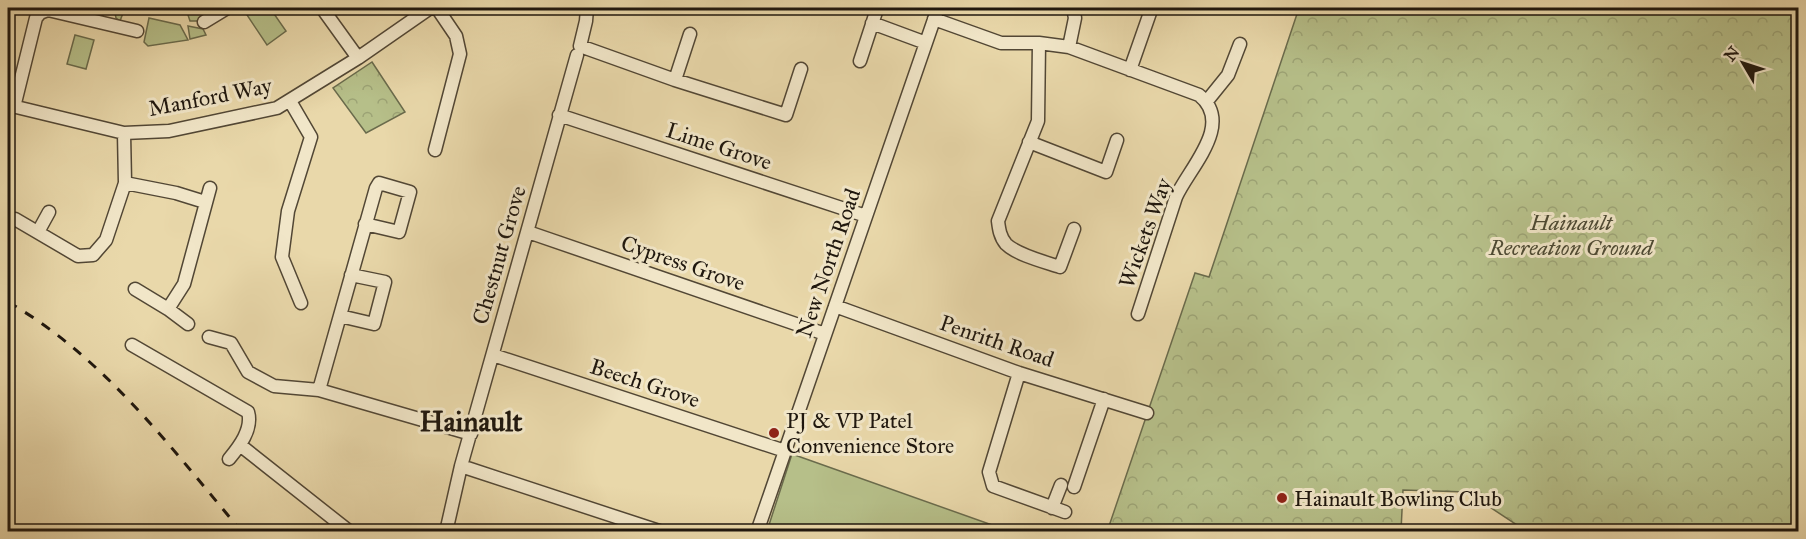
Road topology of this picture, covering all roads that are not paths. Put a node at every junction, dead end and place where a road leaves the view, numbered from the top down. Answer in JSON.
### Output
{"nodes":[{"id":1,"x":227,"y":8,"type":"edge"},
{"id":2,"x":321,"y":8,"type":"edge"},
{"id":3,"x":430,"y":8,"type":"edge"},
{"id":4,"x":437,"y":8,"type":"edge"},
{"id":5,"x":587,"y":8,"type":"edge"},
{"id":6,"x":1073,"y":8,"type":"edge"},
{"id":7,"x":1151,"y":10,"type":"dead end"},
{"id":8,"x":936,"y":13,"type":"edge"},
{"id":9,"x":209,"y":15,"type":"edge"},
{"id":10,"x":136,"y":31,"type":"dead end"},
{"id":11,"x":690,"y":34,"type":"dead end"},
{"id":12,"x":926,"y":43,"type":"junction"},
{"id":13,"x":1039,"y":43,"type":"junction"},
{"id":14,"x":1240,"y":44,"type":"dead end"},
{"id":15,"x":1069,"y":47,"type":"junction"},
{"id":16,"x":577,"y":55,"type":"dead end"},
{"id":17,"x":358,"y":58,"type":"junction"},
{"id":18,"x":860,"y":61,"type":"dead end"},
{"id":19,"x":801,"y":69,"type":"dead end"},
{"id":20,"x":1130,"y":70,"type":"junction"},
{"id":21,"x":675,"y":80,"type":"junction"},
{"id":22,"x":291,"y":101,"type":"junction"},
{"id":23,"x":1207,"y":101,"type":"junction"},
{"id":24,"x":11,"y":106,"type":"edge"},
{"id":25,"x":560,"y":115,"type":"junction"},
{"id":26,"x":124,"y":133,"type":"junction"},
{"id":27,"x":1118,"y":140,"type":"dead end"},
{"id":28,"x":1029,"y":142,"type":"junction"},
{"id":29,"x":435,"y":150,"type":"dead end"},
{"id":30,"x":125,"y":183,"type":"junction"},
{"id":31,"x":210,"y":188,"type":"dead end"},
{"id":32,"x":205,"y":202,"type":"junction"},
{"id":33,"x":50,"y":212,"type":"dead end"},
{"id":34,"x":866,"y":216,"type":"junction"},
{"id":35,"x":15,"y":219,"type":"dead end"},
{"id":36,"x":365,"y":224,"type":"junction"},
{"id":37,"x":1074,"y":229,"type":"dead end"},
{"id":38,"x":39,"y":232,"type":"junction"},
{"id":39,"x":528,"y":232,"type":"junction"},
{"id":40,"x":351,"y":275,"type":"junction"},
{"id":41,"x":135,"y":289,"type":"dead end"},
{"id":42,"x":301,"y":303,"type":"dead end"},
{"id":43,"x":835,"y":306,"type":"junction"},
{"id":44,"x":168,"y":309,"type":"junction"},
{"id":45,"x":1138,"y":314,"type":"dead end"},
{"id":46,"x":340,"y":316,"type":"junction"},
{"id":47,"x":188,"y":324,"type":"dead end"},
{"id":48,"x":825,"y":333,"type":"junction"},
{"id":49,"x":209,"y":337,"type":"dead end"},
{"id":50,"x":132,"y":345,"type":"dead end"},
{"id":51,"x":493,"y":355,"type":"junction"},
{"id":52,"x":1019,"y":373,"type":"junction"},
{"id":53,"x":319,"y":390,"type":"junction"},
{"id":54,"x":1104,"y":399,"type":"junction"},
{"id":55,"x":1147,"y":413,"type":"dead end"},
{"id":56,"x":471,"y":434,"type":"junction"},
{"id":57,"x":240,"y":446,"type":"junction"},
{"id":58,"x":785,"y":451,"type":"junction"},
{"id":59,"x":229,"y":459,"type":"dead end"},
{"id":60,"x":461,"y":466,"type":"junction"},
{"id":61,"x":1061,"y":485,"type":"dead end"},
{"id":62,"x":1074,"y":487,"type":"dead end"},
{"id":63,"x":1052,"y":508,"type":"junction"},
{"id":64,"x":1065,"y":512,"type":"dead end"},
{"id":65,"x":350,"y":531,"type":"edge"},
{"id":66,"x":446,"y":531,"type":"edge"},
{"id":67,"x":662,"y":531,"type":"edge"},
{"id":68,"x":757,"y":531,"type":"edge"}],
"edges":[{"from":1,"to":9,"type":"street"},
{"from":2,"to":17,"type":"street"},
{"from":3,"to":17,"type":"street","name":"Manford Way"},
{"from":4,"to":29,"type":"street"},
{"from":5,"to":21,"type":"street"},
{"from":6,"to":15,"type":"street"},
{"from":7,"to":20,"type":"street"},
{"from":8,"to":12,"type":"street","name":"New North Road"},
{"from":8,"to":13,"type":"street"},
{"from":10,"to":24,"type":"street"},
{"from":11,"to":21,"type":"street"},
{"from":12,"to":18,"type":"street"},
{"from":12,"to":34,"type":"street","name":"New North Road"},
{"from":13,"to":15,"type":"street"},
{"from":13,"to":28,"type":"street"},
{"from":14,"to":23,"type":"street"},
{"from":15,"to":20,"type":"street"},
{"from":16,"to":25,"type":"street","name":"Chestnut Grove"},
{"from":17,"to":22,"type":"street","name":"Manford Way"},
{"from":19,"to":21,"type":"street"},
{"from":20,"to":23,"type":"street"},
{"from":22,"to":26,"type":"street","name":"Manford Way"},
{"from":22,"to":42,"type":"street"},
{"from":23,"to":45,"type":"street","name":"Wickets Way"},
{"from":24,"to":26,"type":"street","name":"Manford Way"},
{"from":25,"to":34,"type":"street","name":"Lime Grove"},
{"from":25,"to":39,"type":"street","name":"Chestnut Grove"},
{"from":26,"to":30,"type":"street"},
{"from":27,"to":28,"type":"street"},
{"from":28,"to":37,"type":"street"},
{"from":30,"to":32,"type":"street"},
{"from":30,"to":38,"type":"street"},
{"from":31,"to":32,"type":"street"},
{"from":32,"to":44,"type":"street"},
{"from":33,"to":38,"type":"street"},
{"from":34,"to":43,"type":"street","name":"New North Road"},
{"from":35,"to":38,"type":"street"},
{"from":36,"to":36,"type":"street"},
{"from":36,"to":40,"type":"street"},
{"from":39,"to":48,"type":"street","name":"Cypress Grove"},
{"from":39,"to":51,"type":"street","name":"Chestnut Grove"},
{"from":40,"to":46,"type":"street"},
{"from":40,"to":46,"type":"street"},
{"from":41,"to":44,"type":"street"},
{"from":43,"to":48,"type":"street","name":"New North Road"},
{"from":43,"to":52,"type":"street","name":"Penrith Road"},
{"from":44,"to":47,"type":"street"},
{"from":46,"to":53,"type":"street"},
{"from":48,"to":58,"type":"street","name":"New North Road"},
{"from":49,"to":53,"type":"street"},
{"from":50,"to":57,"type":"street"},
{"from":51,"to":56,"type":"street","name":"Chestnut Grove"},
{"from":51,"to":58,"type":"street","name":"Beech Grove"},
{"from":52,"to":54,"type":"street","name":"Penrith Road"},
{"from":52,"to":63,"type":"street"},
{"from":53,"to":56,"type":"street"},
{"from":54,"to":55,"type":"street","name":"Penrith Road"},
{"from":54,"to":62,"type":"street"},
{"from":56,"to":60,"type":"street","name":"Chestnut Grove"},
{"from":57,"to":59,"type":"street"},
{"from":57,"to":65,"type":"street"},
{"from":58,"to":68,"type":"street","name":"New North Road"},
{"from":60,"to":66,"type":"street","name":"Chestnut Grove"},
{"from":60,"to":67,"type":"street"},
{"from":61,"to":63,"type":"street"},
{"from":63,"to":64,"type":"street"}]}
